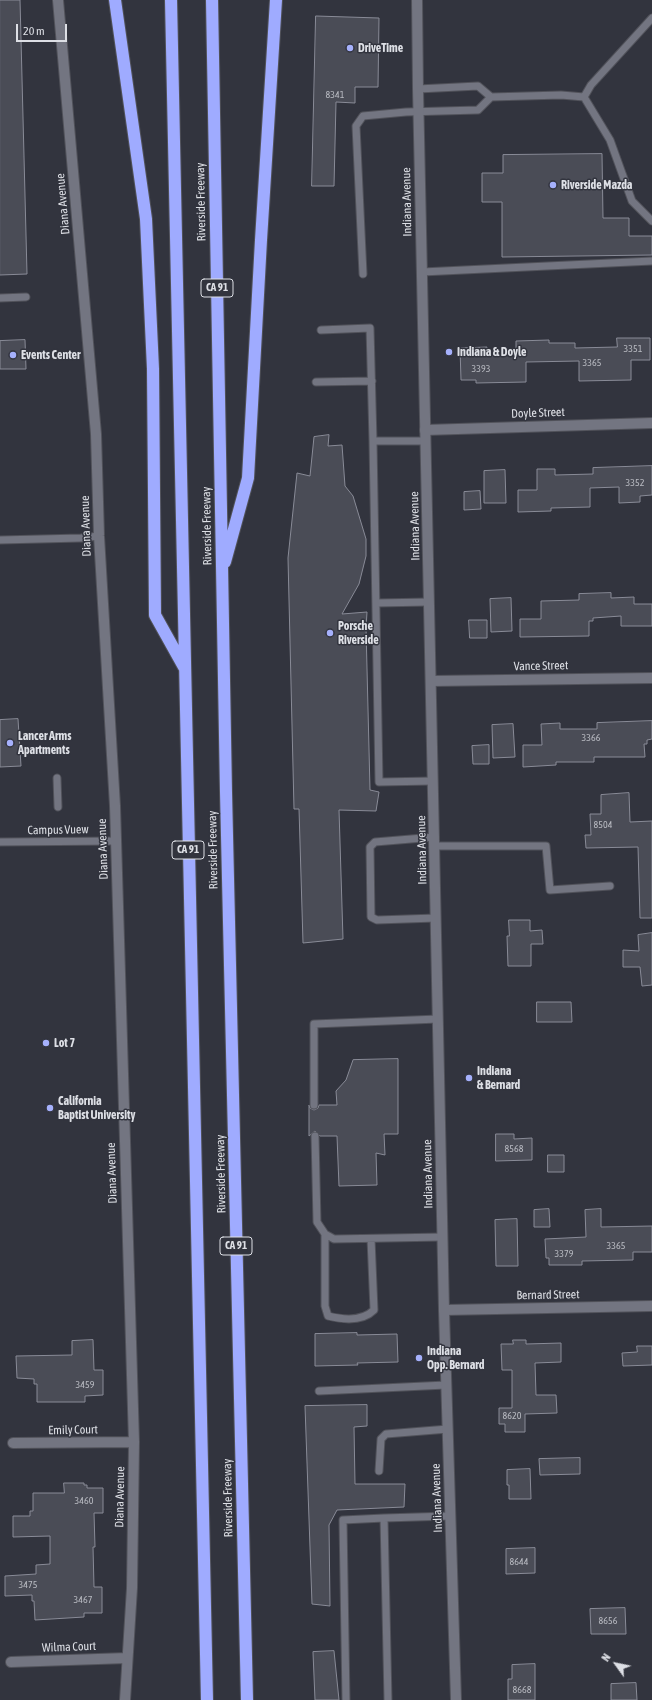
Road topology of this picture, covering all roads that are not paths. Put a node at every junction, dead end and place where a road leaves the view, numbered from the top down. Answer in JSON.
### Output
{"nodes":[{"id":1,"x":58,"y":0,"type":"edge"},
{"id":2,"x":116,"y":0,"type":"edge"},
{"id":3,"x":171,"y":0,"type":"edge"},
{"id":4,"x":212,"y":0,"type":"edge"},
{"id":5,"x":276,"y":0,"type":"edge"},
{"id":6,"x":417,"y":0,"type":"edge"},
{"id":7,"x":652,"y":18,"type":"edge"},
{"id":8,"x":418,"y":89,"type":"junction"},
{"id":9,"x":491,"y":97,"type":"junction"},
{"id":10,"x":584,"y":97,"type":"junction"},
{"id":11,"x":418,"y":112,"type":"junction"},
{"id":12,"x":652,"y":221,"type":"edge"},
{"id":13,"x":652,"y":261,"type":"edge"},
{"id":14,"x":422,"y":272,"type":"junction"},
{"id":15,"x":363,"y":274,"type":"dead end"},
{"id":16,"x":26,"y":297,"type":"dead end"},
{"id":17,"x":0,"y":298,"type":"edge"},
{"id":18,"x":321,"y":330,"type":"dead end"},
{"id":19,"x":372,"y":381,"type":"junction"},
{"id":20,"x":316,"y":382,"type":"dead end"},
{"id":21,"x":652,"y":423,"type":"edge"},
{"id":22,"x":426,"y":430,"type":"junction"},
{"id":23,"x":426,"y":440,"type":"junction"},
{"id":24,"x":373,"y":441,"type":"junction"},
{"id":25,"x":99,"y":536,"type":"junction"},
{"id":26,"x":0,"y":540,"type":"edge"},
{"id":27,"x":222,"y":575,"type":"junction"},
{"id":28,"x":376,"y":602,"type":"junction"},
{"id":29,"x":430,"y":602,"type":"junction"},
{"id":30,"x":184,"y":669,"type":"junction"},
{"id":31,"x":652,"y":678,"type":"edge"},
{"id":32,"x":431,"y":681,"type":"junction"},
{"id":33,"x":57,"y":778,"type":"dead end"},
{"id":34,"x":433,"y":781,"type":"junction"},
{"id":35,"x":58,"y":808,"type":"dead end"},
{"id":36,"x":116,"y":841,"type":"junction"},
{"id":37,"x":0,"y":842,"type":"edge"},
{"id":38,"x":435,"y":842,"type":"junction"},
{"id":39,"x":610,"y":886,"type":"dead end"},
{"id":40,"x":436,"y":918,"type":"junction"},
{"id":41,"x":438,"y":1019,"type":"junction"},
{"id":42,"x":314,"y":1104,"type":"dead end"},
{"id":43,"x":315,"y":1136,"type":"dead end"},
{"id":44,"x":326,"y":1234,"type":"junction"},
{"id":45,"x":443,"y":1237,"type":"junction"},
{"id":46,"x":370,"y":1238,"type":"junction"},
{"id":47,"x":652,"y":1306,"type":"edge"},
{"id":48,"x":444,"y":1310,"type":"junction"},
{"id":49,"x":446,"y":1385,"type":"junction"},
{"id":50,"x":319,"y":1390,"type":"dead end"},
{"id":51,"x":448,"y":1429,"type":"junction"},
{"id":52,"x":134,"y":1442,"type":"junction"},
{"id":53,"x":13,"y":1443,"type":"dead end"},
{"id":54,"x":379,"y":1471,"type":"dead end"},
{"id":55,"x":450,"y":1516,"type":"junction"},
{"id":56,"x":384,"y":1518,"type":"junction"},
{"id":57,"x":127,"y":1658,"type":"junction"},
{"id":58,"x":11,"y":1662,"type":"dead end"},
{"id":59,"x":125,"y":1700,"type":"edge"},
{"id":60,"x":207,"y":1700,"type":"edge"},
{"id":61,"x":247,"y":1700,"type":"edge"},
{"id":62,"x":346,"y":1700,"type":"edge"},
{"id":63,"x":388,"y":1700,"type":"edge"},
{"id":64,"x":456,"y":1700,"type":"edge"}],
"edges":[{"from":1,"to":25,"type":"street","name":"Diana Avenue"},
{"from":2,"to":30,"type":"highway"},
{"from":3,"to":30,"type":"highway","name":"Riverside Freeway","number":"CA 91"},
{"from":4,"to":27,"type":"highway","name":"Riverside Freeway","number":"CA 91"},
{"from":5,"to":27,"type":"highway"},
{"from":6,"to":8,"type":"street","name":"Indiana Avenue"},
{"from":7,"to":10,"type":"lane"},
{"from":8,"to":9,"type":"lane"},
{"from":8,"to":11,"type":"street","name":"Indiana Avenue"},
{"from":9,"to":10,"type":"lane"},
{"from":9,"to":11,"type":"lane"},
{"from":10,"to":12,"type":"lane"},
{"from":11,"to":14,"type":"street","name":"Indiana Avenue"},
{"from":11,"to":15,"type":"lane"},
{"from":13,"to":14,"type":"lane"},
{"from":14,"to":22,"type":"street","name":"Indiana Avenue"},
{"from":16,"to":17,"type":"lane"},
{"from":18,"to":19,"type":"lane"},
{"from":19,"to":20,"type":"lane"},
{"from":19,"to":24,"type":"lane"},
{"from":21,"to":22,"type":"street","name":"Doyle Street"},
{"from":22,"to":23,"type":"street","name":"Indiana Avenue"},
{"from":23,"to":24,"type":"lane"},
{"from":23,"to":29,"type":"street","name":"Indiana Avenue"},
{"from":24,"to":28,"type":"lane"},
{"from":25,"to":26,"type":"lane"},
{"from":25,"to":36,"type":"street","name":"Diana Avenue"},
{"from":27,"to":61,"type":"highway","name":"Riverside Freeway","number":"CA 91"},
{"from":28,"to":29,"type":"lane"},
{"from":28,"to":34,"type":"lane"},
{"from":29,"to":32,"type":"street","name":"Indiana Avenue"},
{"from":30,"to":60,"type":"highway","name":"Riverside Freeway","number":"CA 91"},
{"from":31,"to":32,"type":"street","name":"Vance Street"},
{"from":32,"to":34,"type":"street","name":"Indiana Avenue"},
{"from":33,"to":35,"type":"lane"},
{"from":34,"to":38,"type":"street","name":"Indiana Avenue"},
{"from":36,"to":37,"type":"lane","name":"Campus Vuew"},
{"from":36,"to":52,"type":"street","name":"Diana Avenue"},
{"from":38,"to":39,"type":"lane"},
{"from":38,"to":40,"type":"street","name":"Indiana Avenue"},
{"from":38,"to":40,"type":"lane"},
{"from":40,"to":41,"type":"street","name":"Indiana Avenue"},
{"from":41,"to":42,"type":"lane"},
{"from":41,"to":45,"type":"street","name":"Indiana Avenue"},
{"from":43,"to":44,"type":"lane"},
{"from":44,"to":46,"type":"lane"},
{"from":44,"to":46,"type":"lane"},
{"from":45,"to":46,"type":"lane"},
{"from":45,"to":48,"type":"street","name":"Indiana Avenue"},
{"from":47,"to":48,"type":"street","name":"Bernard Street"},
{"from":48,"to":49,"type":"street","name":"Indiana Avenue"},
{"from":49,"to":50,"type":"lane"},
{"from":49,"to":51,"type":"street","name":"Indiana Avenue"},
{"from":51,"to":54,"type":"lane"},
{"from":51,"to":55,"type":"street","name":"Indiana Avenue"},
{"from":52,"to":53,"type":"street","name":"Emily Court"},
{"from":52,"to":57,"type":"street","name":"Diana Avenue"},
{"from":55,"to":56,"type":"lane"},
{"from":55,"to":64,"type":"street","name":"Indiana Avenue"},
{"from":56,"to":62,"type":"lane"},
{"from":56,"to":63,"type":"lane"},
{"from":57,"to":58,"type":"street","name":"Wilma Court"},
{"from":57,"to":59,"type":"street","name":"Diana Avenue"}]}
